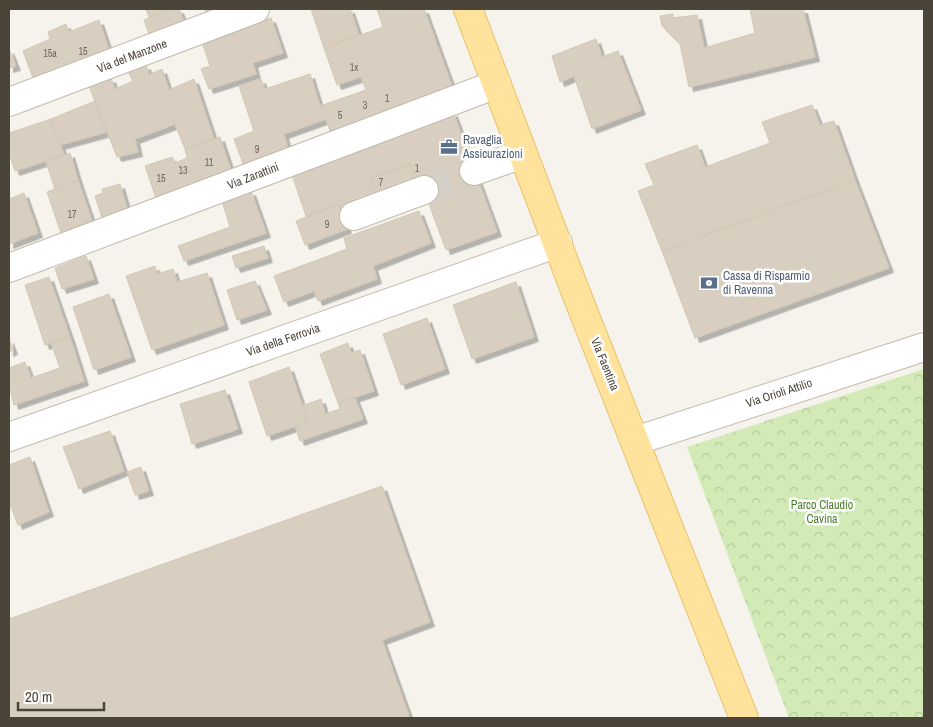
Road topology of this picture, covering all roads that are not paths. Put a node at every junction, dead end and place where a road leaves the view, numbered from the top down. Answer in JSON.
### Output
{"nodes":[{"id":1,"x":255,"y":9,"type":"edge"},
{"id":2,"x":468,"y":9,"type":"edge"},
{"id":3,"x":497,"y":84,"type":"junction"},
{"id":4,"x":9,"y":102,"type":"edge"},
{"id":5,"x":523,"y":154,"type":"junction"},
{"id":6,"x":474,"y":171,"type":"tunnel mouth"},
{"id":7,"x":424,"y":190,"type":"tunnel mouth"},
{"id":8,"x":354,"y":216,"type":"dead end"},
{"id":9,"x":558,"y":243,"type":"junction"},
{"id":10,"x":9,"y":268,"type":"edge"},
{"id":11,"x":924,"y":347,"type":"edge"},
{"id":12,"x":9,"y":436,"type":"edge"},
{"id":13,"x":635,"y":440,"type":"junction"},
{"id":14,"x":744,"y":718,"type":"edge"}],
"edges":[{"from":1,"to":4,"type":"street","name":"Via del Manzone"},
{"from":2,"to":3,"type":"main road","name":"Via Faentina"},
{"from":3,"to":5,"type":"main road","name":"Via Faentina"},
{"from":3,"to":10,"type":"street","name":"Via Zarattini"},
{"from":5,"to":6,"type":"street"},
{"from":5,"to":9,"type":"main road","name":"Via Faentina"},
{"from":7,"to":8,"type":"street"},
{"from":9,"to":12,"type":"street","name":"Via della Ferrovia"},
{"from":9,"to":13,"type":"main road","name":"Via Faentina"},
{"from":11,"to":13,"type":"street","name":"Via Orioli Attilio"},
{"from":13,"to":14,"type":"main road","name":"Via Faentina"}]}
